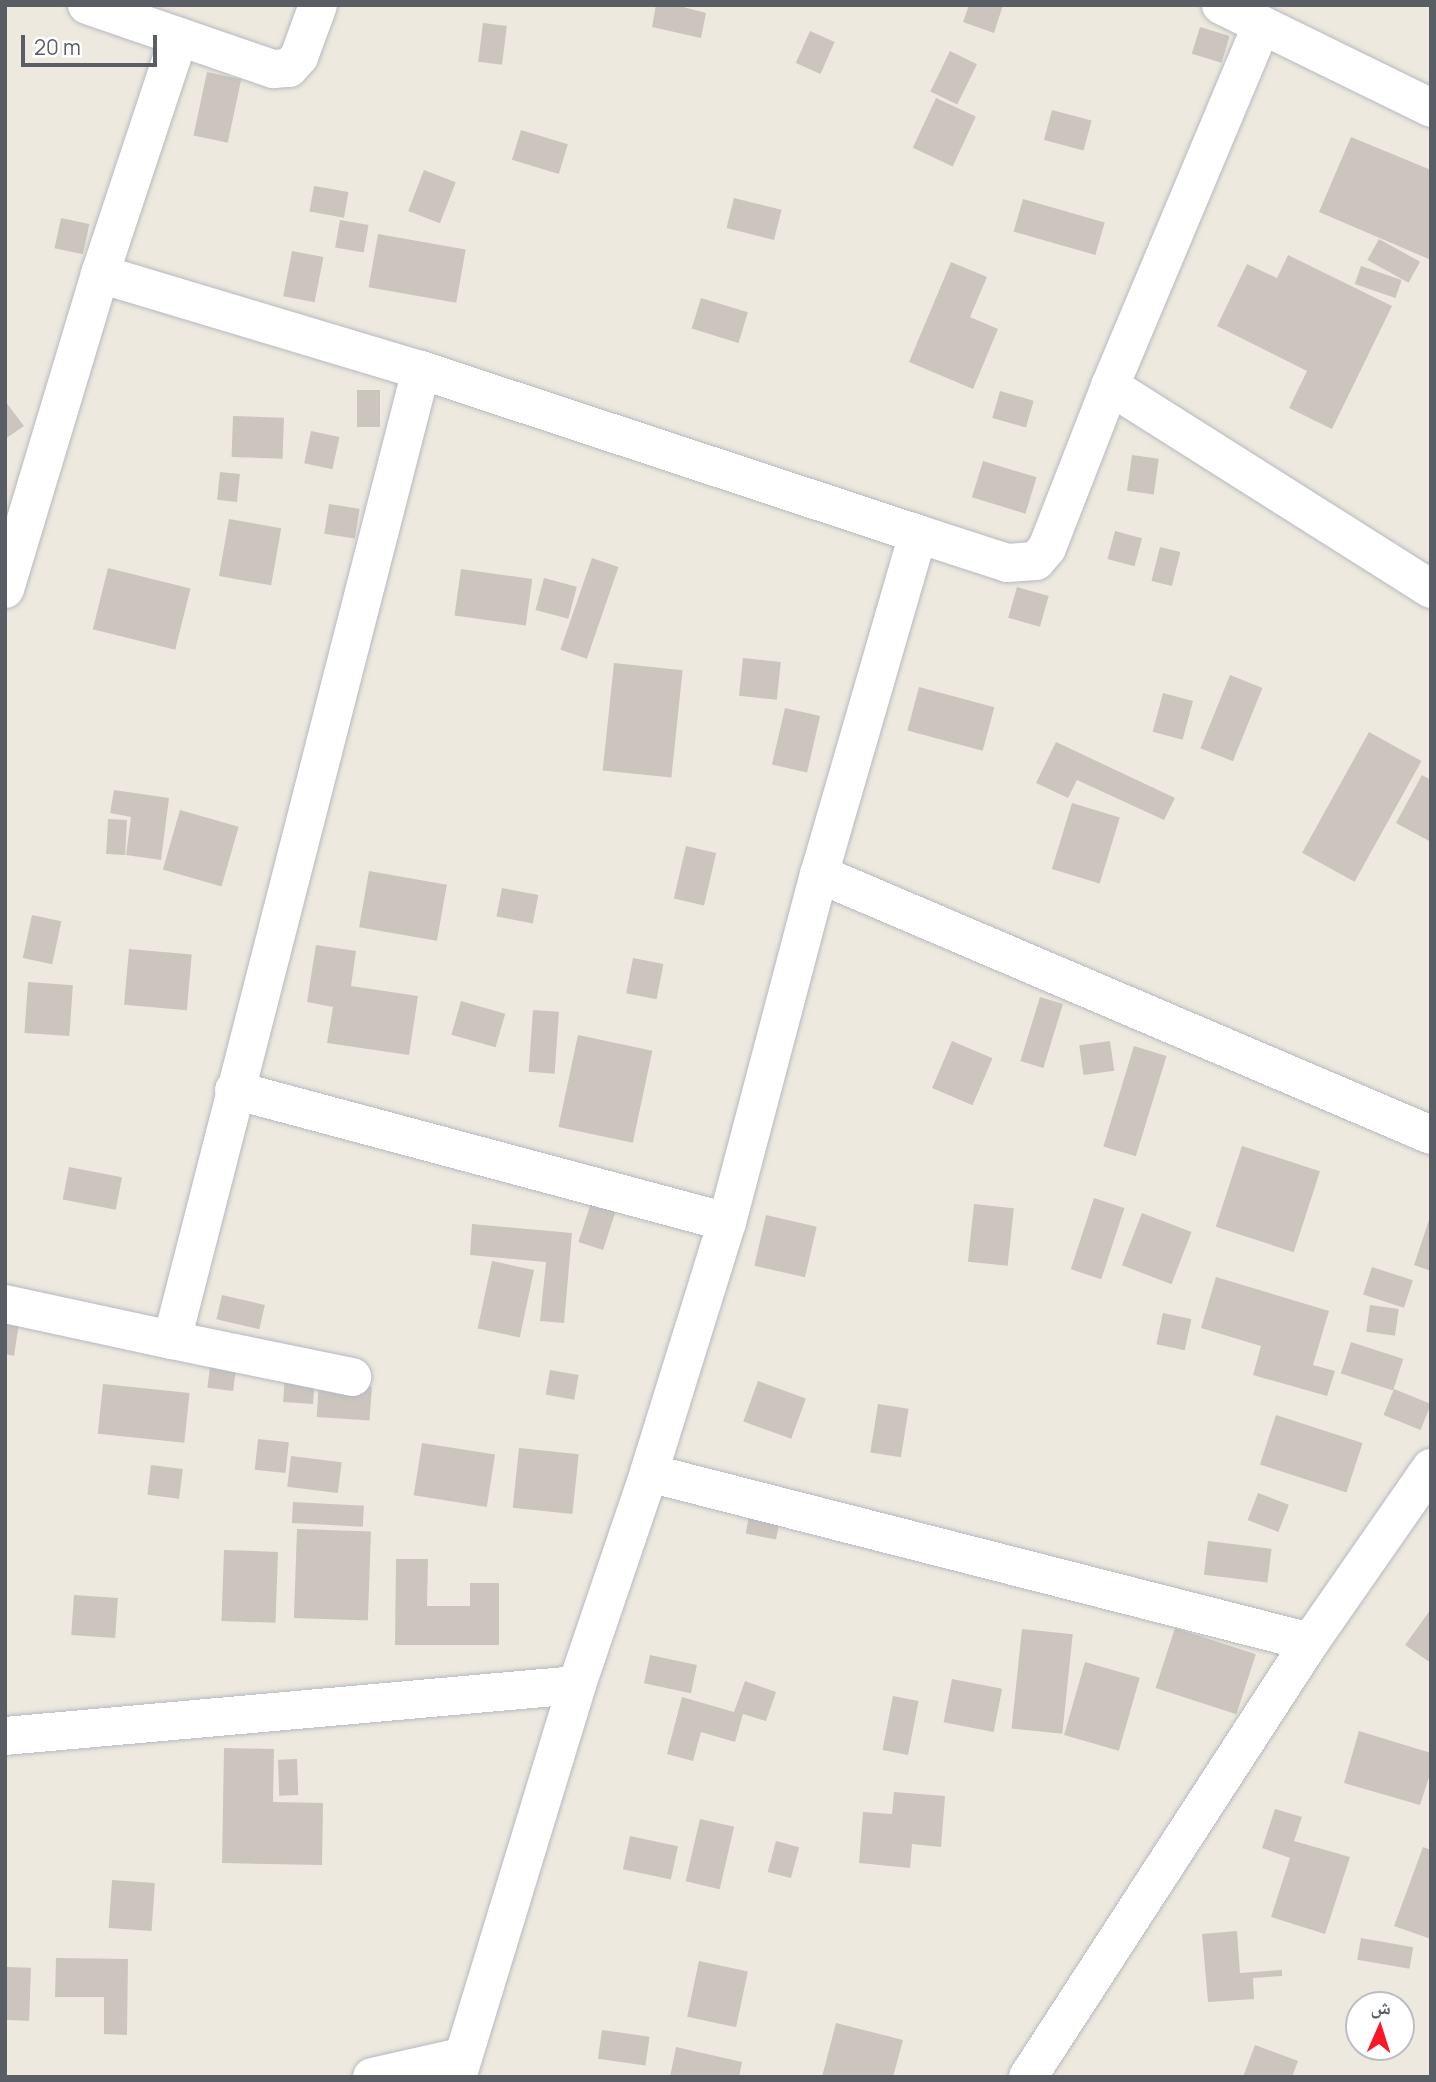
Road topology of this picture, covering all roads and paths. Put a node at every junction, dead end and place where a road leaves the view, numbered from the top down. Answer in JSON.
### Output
{"nodes":[{"id":1,"x":87,"y":5,"type":"edge"},
{"id":2,"x":318,"y":5,"type":"edge"},
{"id":3,"x":1221,"y":5,"type":"edge"},
{"id":4,"x":1261,"y":26,"type":"junction"},
{"id":5,"x":179,"y":37,"type":"junction"},
{"id":6,"x":1431,"y":108,"type":"edge"},
{"id":7,"x":100,"y":274,"type":"junction"},
{"id":8,"x":421,"y":370,"type":"junction"},
{"id":9,"x":1110,"y":386,"type":"junction"},
{"id":10,"x":918,"y":534,"type":"junction"},
{"id":11,"x":5,"y":589,"type":"edge"},
{"id":12,"x":1431,"y":589,"type":"edge"},
{"id":13,"x":820,"y":874,"type":"junction"},
{"id":14,"x":234,"y":1090,"type":"junction"},
{"id":15,"x":1431,"y":1135,"type":"edge"},
{"id":16,"x":727,"y":1222,"type":"junction"},
{"id":17,"x":5,"y":1304,"type":"edge"},
{"id":18,"x":172,"y":1340,"type":"junction"},
{"id":19,"x":352,"y":1377,"type":"dead end"},
{"id":20,"x":1431,"y":1468,"type":"edge"},
{"id":21,"x":649,"y":1473,"type":"junction"},
{"id":22,"x":1310,"y":1642,"type":"junction"},
{"id":23,"x":577,"y":1685,"type":"junction"},
{"id":24,"x":5,"y":1736,"type":"edge"},
{"id":25,"x":459,"y":2067,"type":"edge"},
{"id":26,"x":372,"y":2077,"type":"edge"},
{"id":27,"x":1028,"y":2077,"type":"edge"}],
"edges":[{"from":1,"to":5,"type":"street"},
{"from":2,"to":5,"type":"street"},
{"from":3,"to":4,"type":"street"},
{"from":4,"to":6,"type":"street"},
{"from":4,"to":9,"type":"street"},
{"from":5,"to":7,"type":"street"},
{"from":7,"to":8,"type":"street"},
{"from":7,"to":11,"type":"street"},
{"from":8,"to":10,"type":"street"},
{"from":8,"to":14,"type":"street"},
{"from":9,"to":10,"type":"street"},
{"from":9,"to":12,"type":"street"},
{"from":10,"to":13,"type":"street"},
{"from":13,"to":15,"type":"street"},
{"from":13,"to":16,"type":"street"},
{"from":14,"to":16,"type":"street"},
{"from":14,"to":18,"type":"street"},
{"from":16,"to":21,"type":"street"},
{"from":17,"to":18,"type":"street"},
{"from":18,"to":19,"type":"street"},
{"from":20,"to":22,"type":"street"},
{"from":21,"to":22,"type":"street"},
{"from":21,"to":23,"type":"street"},
{"from":22,"to":27,"type":"street"},
{"from":23,"to":24,"type":"street"},
{"from":23,"to":25,"type":"street"},
{"from":25,"to":26,"type":"street"}]}
